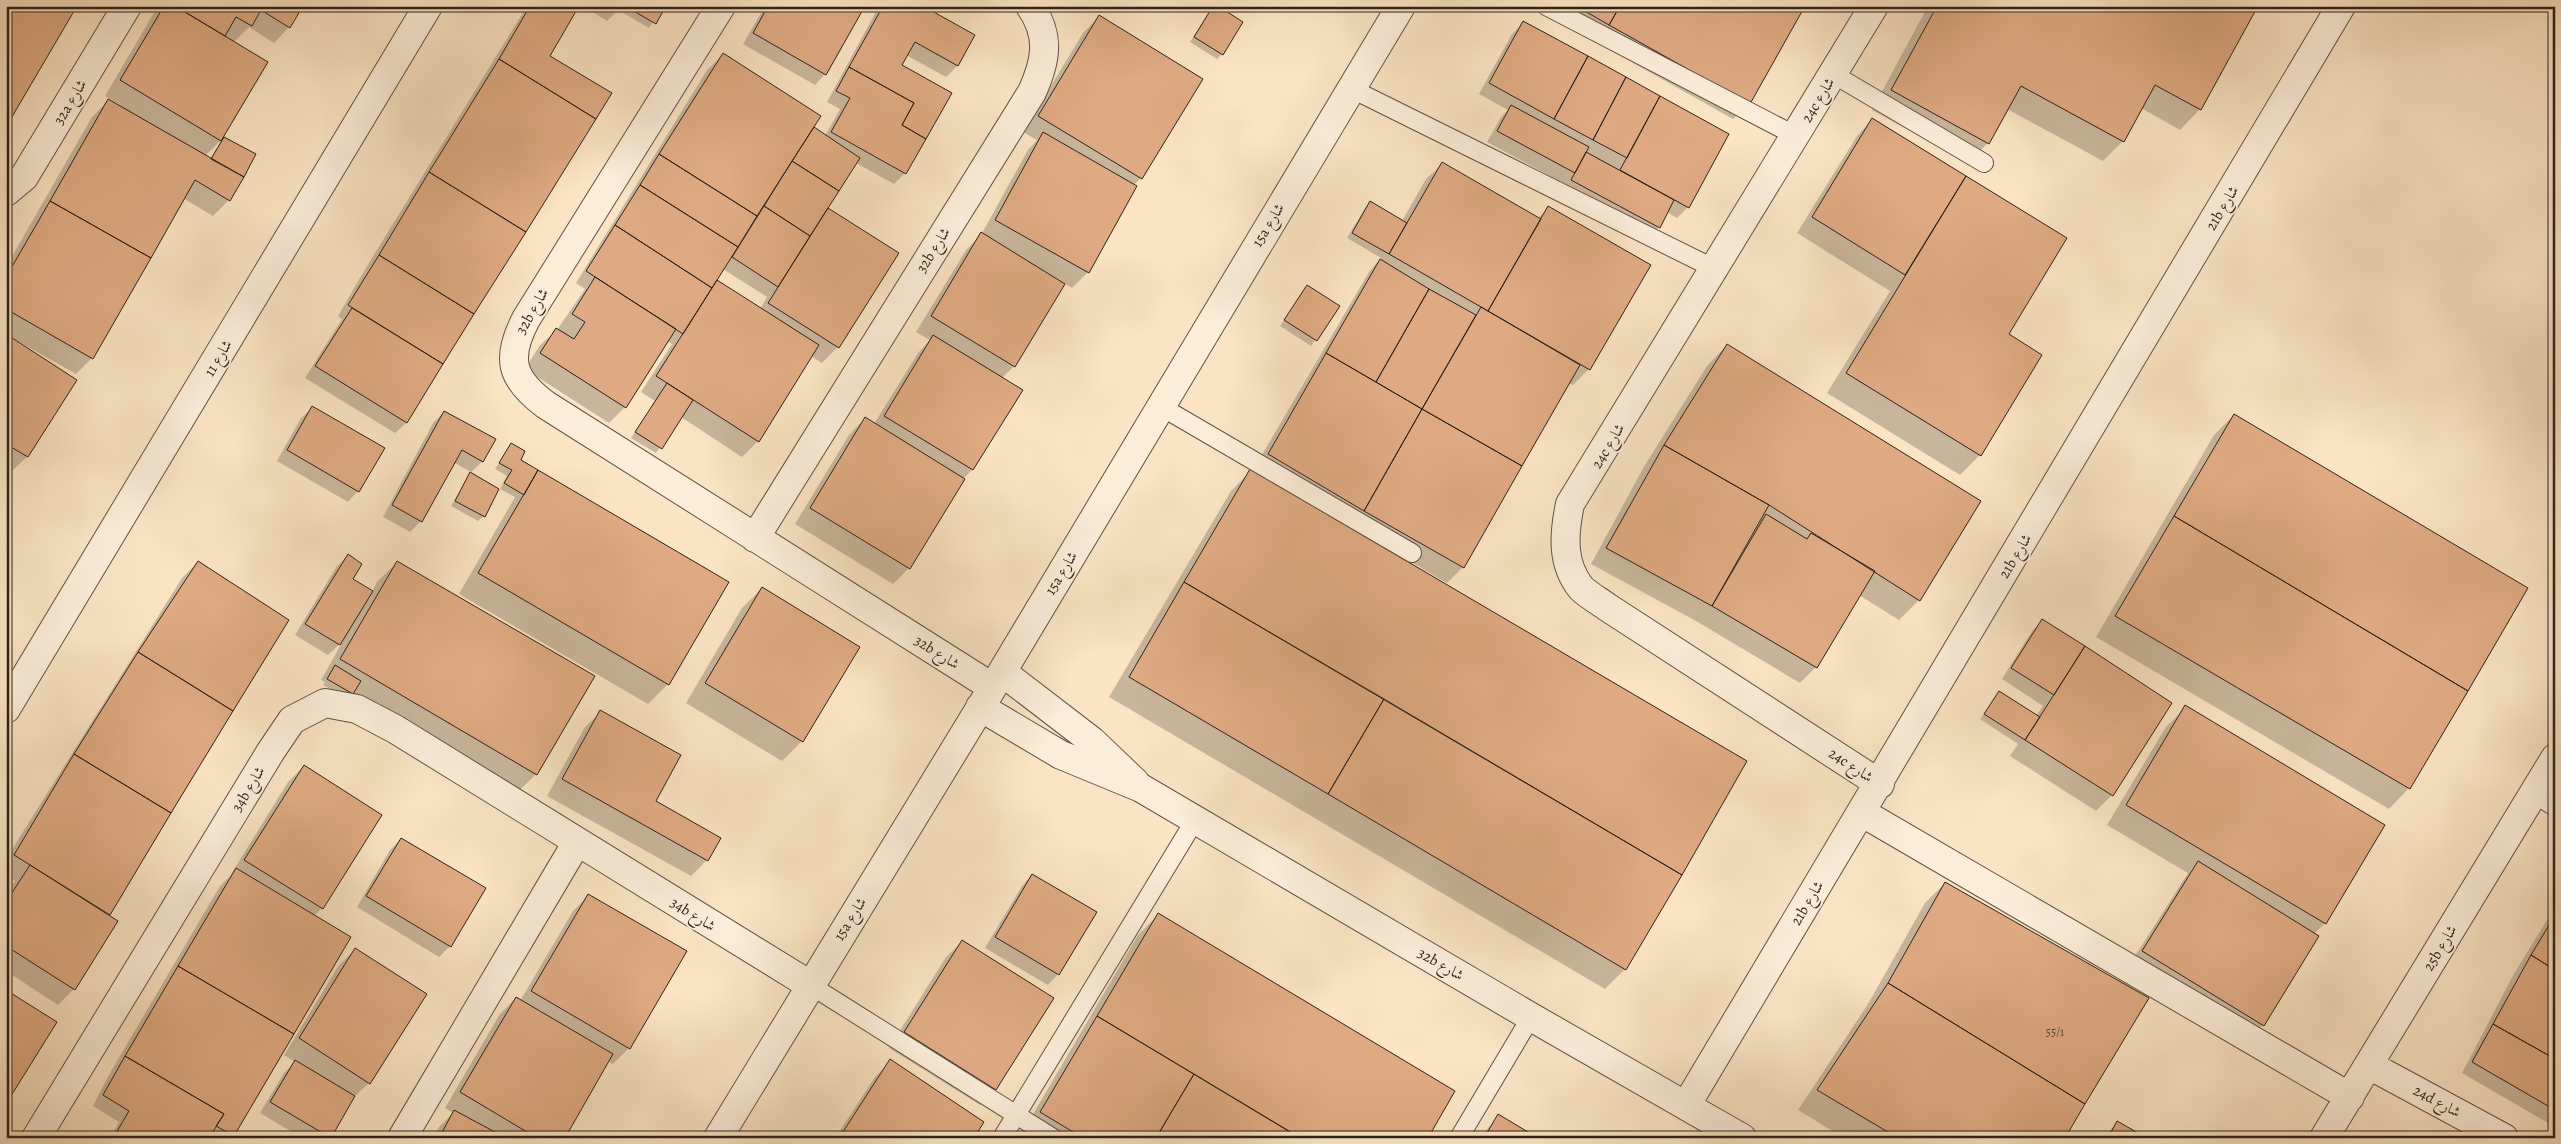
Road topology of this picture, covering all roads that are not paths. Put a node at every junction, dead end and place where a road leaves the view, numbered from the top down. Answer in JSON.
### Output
{"nodes":[{"id":1,"x":127,"y":6,"type":"edge"},
{"id":2,"x":428,"y":6,"type":"edge"},
{"id":3,"x":721,"y":6,"type":"edge"},
{"id":4,"x":1030,"y":6,"type":"edge"},
{"id":5,"x":1401,"y":6,"type":"edge"},
{"id":6,"x":1546,"y":6,"type":"edge"},
{"id":7,"x":1874,"y":6,"type":"edge"},
{"id":8,"x":2341,"y":6,"type":"edge"},
{"id":9,"x":1833,"y":74,"type":"junction"},
{"id":10,"x":1352,"y":88,"type":"junction"},
{"id":11,"x":1796,"y":136,"type":"junction"},
{"id":12,"x":1984,"y":163,"type":"dead end"},
{"id":13,"x":6,"y":192,"type":"edge"},
{"id":14,"x":1715,"y":269,"type":"junction"},
{"id":15,"x":1160,"y":406,"type":"junction"},
{"id":16,"x":755,"y":538,"type":"junction"},
{"id":17,"x":1412,"y":553,"type":"dead end"},
{"id":18,"x":991,"y":689,"type":"junction"},
{"id":19,"x":6,"y":709,"type":"edge"},
{"id":20,"x":2555,"y":758,"type":"edge"},
{"id":21,"x":1880,"y":784,"type":"junction"},
{"id":22,"x":1141,"y":788,"type":"junction"},
{"id":23,"x":2544,"y":800,"type":"edge"},
{"id":24,"x":1861,"y":812,"type":"junction"},
{"id":25,"x":1195,"y":820,"type":"junction"},
{"id":26,"x":577,"y":842,"type":"junction"},
{"id":27,"x":810,"y":985,"type":"junction"},
{"id":28,"x":1531,"y":1017,"type":"junction"},
{"id":29,"x":2369,"y":1065,"type":"junction"},
{"id":30,"x":2350,"y":1097,"type":"junction"},
{"id":31,"x":1687,"y":1104,"type":"junction"},
{"id":32,"x":1016,"y":1116,"type":"junction"},
{"id":33,"x":36,"y":1138,"type":"edge"},
{"id":34,"x":402,"y":1138,"type":"edge"},
{"id":35,"x":718,"y":1138,"type":"edge"},
{"id":36,"x":1002,"y":1138,"type":"edge"},
{"id":37,"x":1053,"y":1138,"type":"edge"},
{"id":38,"x":1459,"y":1138,"type":"edge"},
{"id":39,"x":1742,"y":1138,"type":"edge"},
{"id":40,"x":2324,"y":1138,"type":"edge"},
{"id":41,"x":2504,"y":1138,"type":"edge"}],
"edges":[{"from":1,"to":13,"type":"street","name":"32a شارع"},
{"from":2,"to":19,"type":"street","name":"شارع 11"},
{"from":3,"to":16,"type":"street","name":"32b شارع"},
{"from":4,"to":16,"type":"street","name":"32b شارع"},
{"from":5,"to":10,"type":"street","name":"15a شارع"},
{"from":6,"to":11,"type":"lane"},
{"from":7,"to":9,"type":"street","name":"24c شارع"},
{"from":8,"to":21,"type":"street","name":"21b شارع"},
{"from":9,"to":11,"type":"street","name":"24c شارع"},
{"from":9,"to":12,"type":"lane"},
{"from":10,"to":14,"type":"lane"},
{"from":10,"to":15,"type":"street","name":"15a شارع"},
{"from":11,"to":14,"type":"street","name":"24c شارع"},
{"from":14,"to":21,"type":"street","name":"24c شارع"},
{"from":15,"to":17,"type":"lane"},
{"from":15,"to":18,"type":"street","name":"15a شارع"},
{"from":16,"to":18,"type":"street","name":"32b شارع"},
{"from":18,"to":22,"type":"street","name":"32b شارع"},
{"from":18,"to":22,"type":"street","name":"32b شارع"},
{"from":18,"to":27,"type":"street","name":"15a شارع"},
{"from":20,"to":23,"type":"street","name":"25b شارع"},
{"from":21,"to":24,"type":"street","name":"21b شارع"},
{"from":22,"to":25,"type":"street","name":"32b شارع"},
{"from":23,"to":29,"type":"street","name":"25b شارع"},
{"from":24,"to":30,"type":"street"},
{"from":24,"to":31,"type":"street","name":"21b شارع"},
{"from":25,"to":28,"type":"street","name":"32b شارع"},
{"from":25,"to":32,"type":"lane"},
{"from":26,"to":27,"type":"street","name":"34b شارع"},
{"from":26,"to":33,"type":"street","name":"34b شارع"},
{"from":26,"to":34,"type":"street"},
{"from":27,"to":32,"type":"lane"},
{"from":27,"to":35,"type":"street","name":"15a شارع"},
{"from":28,"to":31,"type":"street","name":"32b شارع"},
{"from":28,"to":38,"type":"lane"},
{"from":29,"to":30,"type":"street","name":"25b شارع"},
{"from":29,"to":41,"type":"street","name":"24d شارع"},
{"from":30,"to":40,"type":"street","name":"25b شارع"},
{"from":31,"to":39,"type":"street","name":"32b شارع"},
{"from":32,"to":36,"type":"lane"},
{"from":32,"to":37,"type":"lane"}]}
